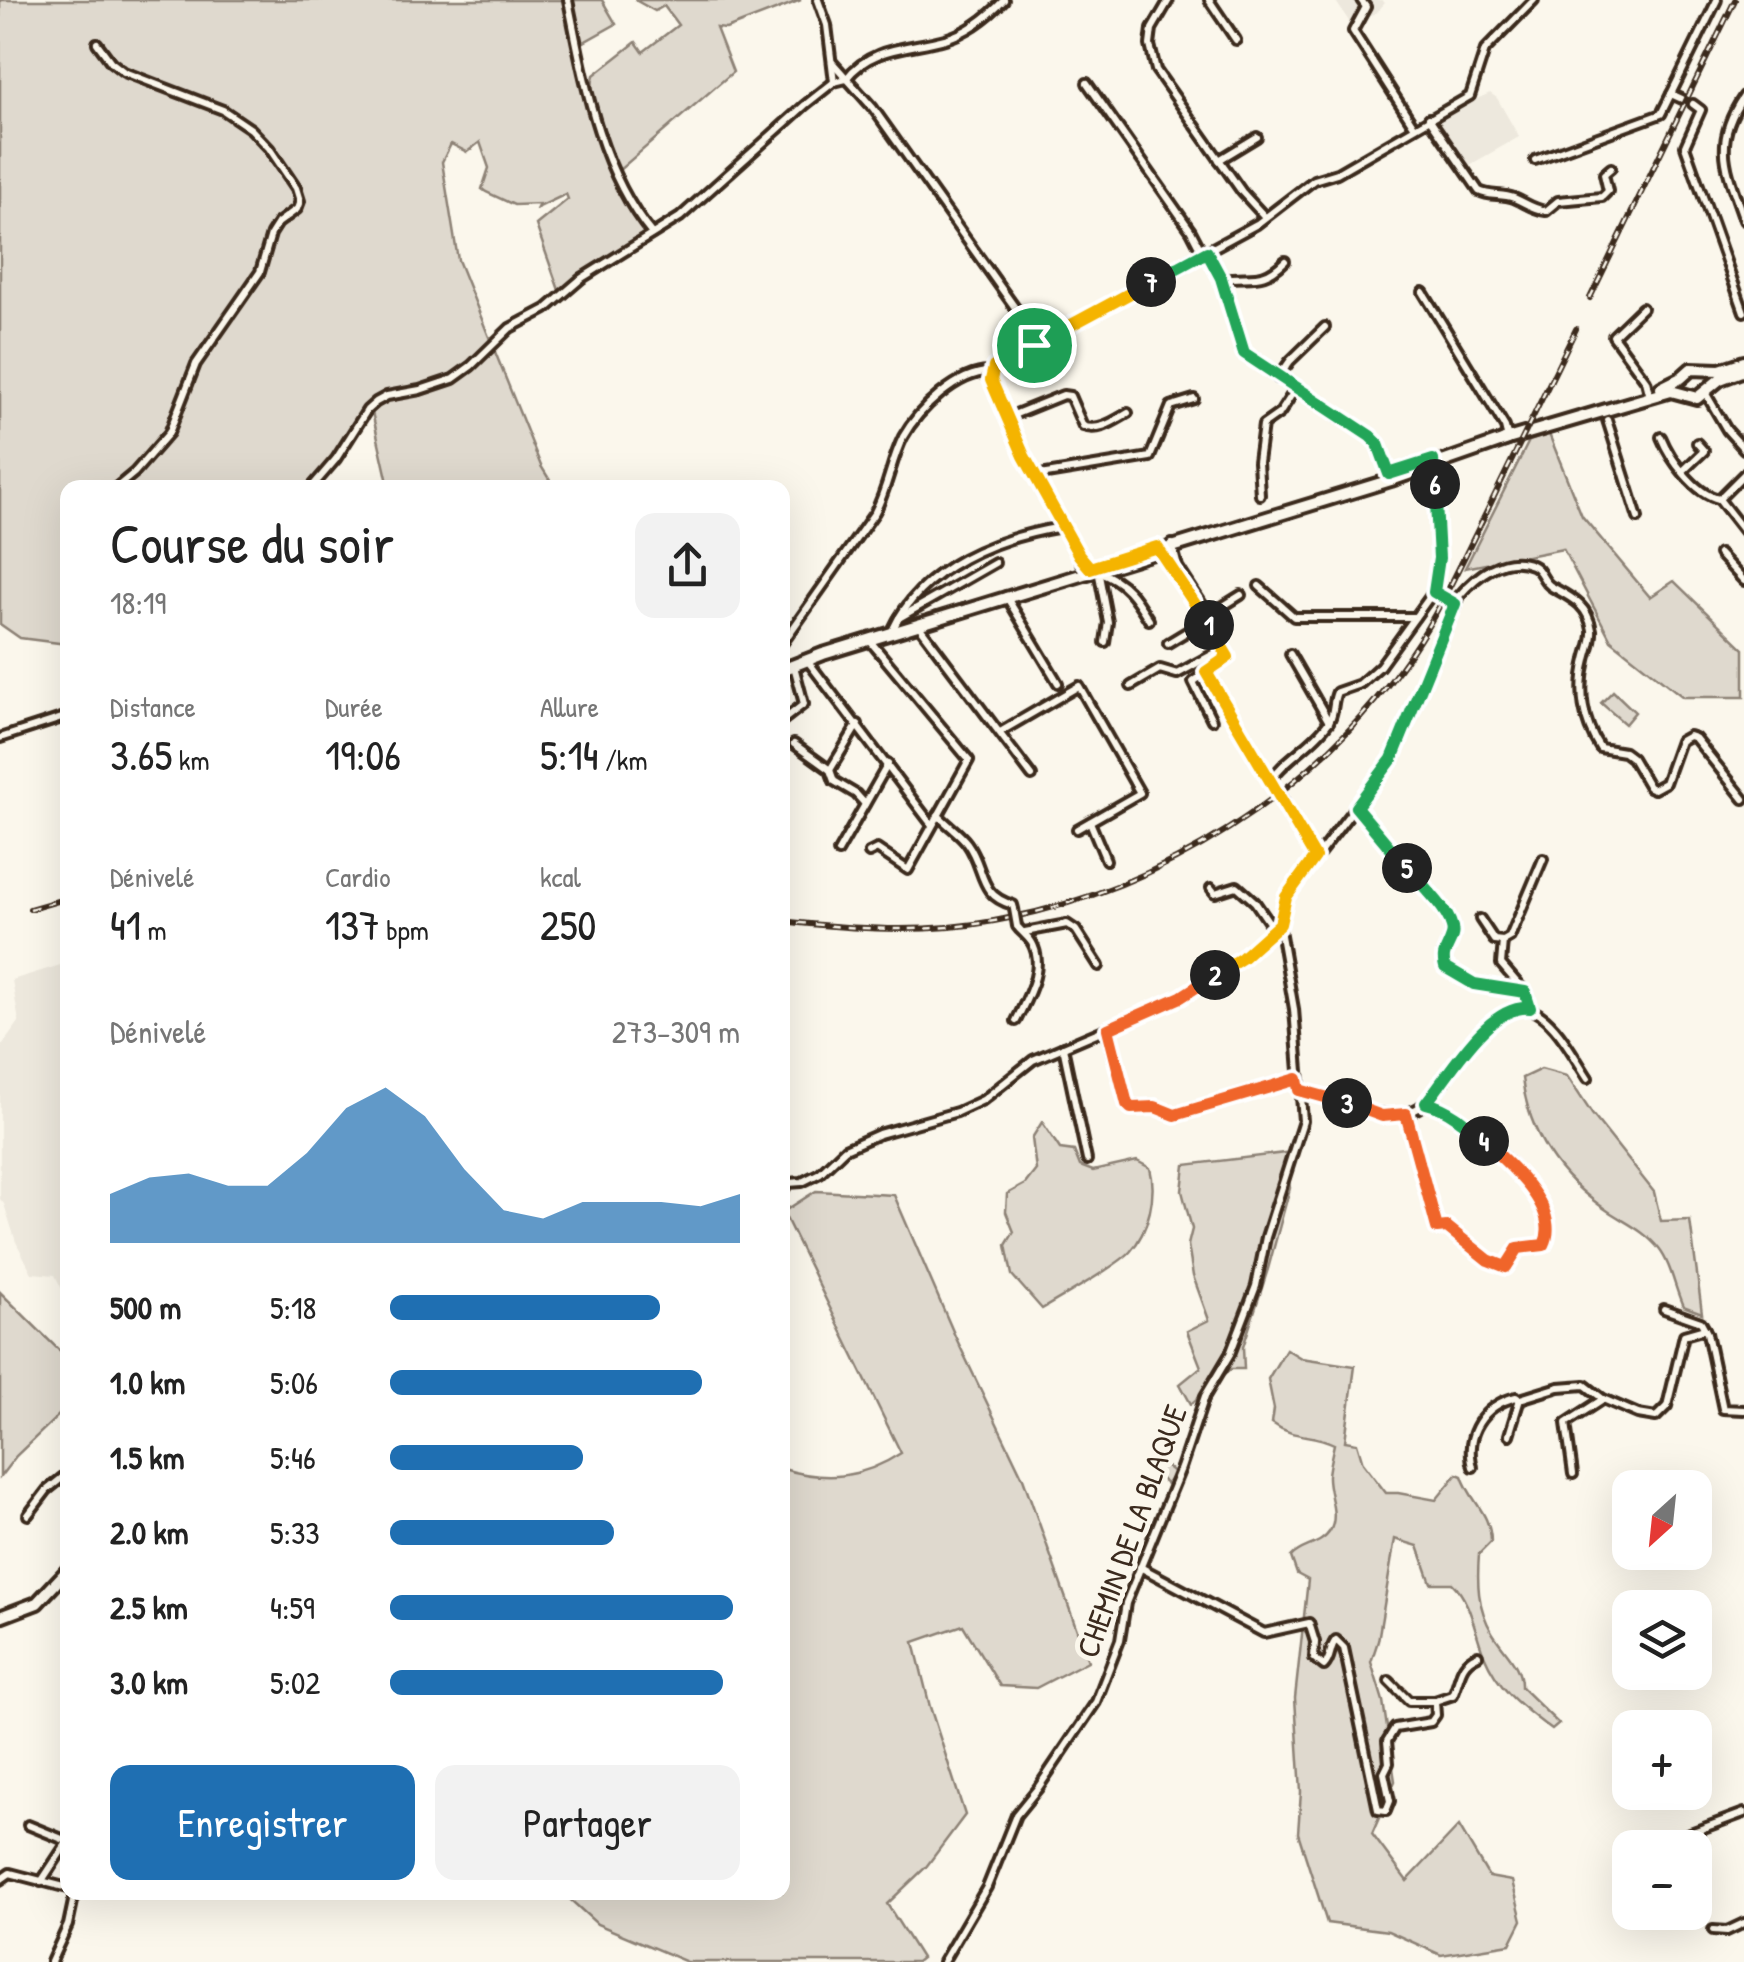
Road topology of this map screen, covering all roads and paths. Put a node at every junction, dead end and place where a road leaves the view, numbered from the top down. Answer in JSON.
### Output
{"nodes":[{"id":1,"x":568,"y":0,"type":"edge"},
{"id":2,"x":818,"y":0,"type":"edge"},
{"id":3,"x":1004,"y":0,"type":"edge"},
{"id":4,"x":1168,"y":0,"type":"edge"},
{"id":5,"x":1209,"y":0,"type":"edge"},
{"id":6,"x":1362,"y":0,"type":"edge"},
{"id":7,"x":1534,"y":0,"type":"edge"},
{"id":8,"x":1717,"y":0,"type":"edge"},
{"id":9,"x":1236,"y":40,"type":"dead end"},
{"id":10,"x":97,"y":43,"type":"dead end"},
{"id":11,"x":832,"y":62,"type":"junction"},
{"id":12,"x":846,"y":79,"type":"junction"},
{"id":13,"x":834,"y":82,"type":"junction"},
{"id":14,"x":1087,"y":83,"type":"dead end"},
{"id":15,"x":1672,"y":94,"type":"junction"},
{"id":16,"x":1744,"y":96,"type":"edge"},
{"id":17,"x":1682,"y":99,"type":"dead end"},
{"id":18,"x":1693,"y":104,"type":"dead end"},
{"id":19,"x":1429,"y":118,"type":"junction"},
{"id":20,"x":1414,"y":126,"type":"junction"},
{"id":21,"x":1256,"y":137,"type":"dead end"},
{"id":22,"x":1220,"y":160,"type":"junction"},
{"id":23,"x":1535,"y":160,"type":"dead end"},
{"id":24,"x":1611,"y":168,"type":"dead end"},
{"id":25,"x":1265,"y":217,"type":"junction"},
{"id":26,"x":1744,"y":220,"type":"edge"},
{"id":27,"x":652,"y":234,"type":"junction"},
{"id":28,"x":1205,"y":253,"type":"junction"},
{"id":29,"x":1285,"y":260,"type":"dead end"},
{"id":30,"x":1221,"y":278,"type":"junction"},
{"id":31,"x":1423,"y":292,"type":"dead end"},
{"id":32,"x":1642,"y":308,"type":"dead end"},
{"id":33,"x":1744,"y":312,"type":"edge"},
{"id":34,"x":1325,"y":327,"type":"dead end"},
{"id":35,"x":1034,"y":345,"type":"junction"},
{"id":36,"x":1744,"y":362,"type":"edge"},
{"id":37,"x":1744,"y":370,"type":"edge"},
{"id":38,"x":990,"y":372,"type":"junction"},
{"id":39,"x":1704,"y":372,"type":"junction"},
{"id":40,"x":1278,"y":378,"type":"junction"},
{"id":41,"x":1681,"y":378,"type":"junction"},
{"id":42,"x":1024,"y":381,"type":"dead end"},
{"id":43,"x":1296,"y":388,"type":"junction"},
{"id":44,"x":1649,"y":392,"type":"junction"},
{"id":45,"x":1708,"y":392,"type":"junction"},
{"id":46,"x":1689,"y":397,"type":"junction"},
{"id":47,"x":1194,"y":398,"type":"dead end"},
{"id":48,"x":1128,"y":414,"type":"dead end"},
{"id":49,"x":1717,"y":415,"type":"junction"},
{"id":50,"x":1006,"y":418,"type":"junction"},
{"id":51,"x":1607,"y":420,"type":"dead end"},
{"id":52,"x":1552,"y":426,"type":"junction"},
{"id":53,"x":1661,"y":437,"type":"dead end"},
{"id":54,"x":1508,"y":439,"type":"junction"},
{"id":55,"x":1697,"y":442,"type":"dead end"},
{"id":56,"x":1744,"y":448,"type":"edge"},
{"id":57,"x":1434,"y":463,"type":"junction"},
{"id":58,"x":1684,"y":470,"type":"junction"},
{"id":59,"x":1744,"y":474,"type":"edge"},
{"id":60,"x":1034,"y":476,"type":"junction"},
{"id":61,"x":1390,"y":477,"type":"junction"},
{"id":62,"x":126,"y":480,"type":"edge"},
{"id":63,"x":318,"y":480,"type":"edge"},
{"id":64,"x":1260,"y":494,"type":"dead end"},
{"id":65,"x":1718,"y":499,"type":"junction"},
{"id":66,"x":1638,"y":518,"type":"dead end"},
{"id":67,"x":1062,"y":526,"type":"junction"},
{"id":68,"x":1744,"y":531,"type":"edge"},
{"id":69,"x":1172,"y":545,"type":"junction"},
{"id":70,"x":1159,"y":550,"type":"junction"},
{"id":71,"x":1719,"y":554,"type":"dead end"},
{"id":72,"x":995,"y":563,"type":"dead end"},
{"id":73,"x":1091,"y":570,"type":"junction"},
{"id":74,"x":1744,"y":581,"type":"edge"},
{"id":75,"x":1259,"y":586,"type":"dead end"},
{"id":76,"x":1434,"y":592,"type":"junction"},
{"id":77,"x":1241,"y":595,"type":"dead end"},
{"id":78,"x":1006,"y":597,"type":"junction"},
{"id":79,"x":1455,"y":604,"type":"junction"},
{"id":80,"x":1416,"y":617,"type":"junction"},
{"id":81,"x":898,"y":619,"type":"junction"},
{"id":82,"x":1150,"y":620,"type":"dead end"},
{"id":83,"x":1206,"y":620,"type":"junction"},
{"id":84,"x":918,"y":624,"type":"junction"},
{"id":85,"x":790,"y":633,"type":"edge"},
{"id":86,"x":891,"y":633,"type":"junction"},
{"id":87,"x":869,"y":640,"type":"junction"},
{"id":88,"x":1105,"y":642,"type":"dead end"},
{"id":89,"x":1168,"y":642,"type":"dead end"},
{"id":90,"x":1223,"y":648,"type":"junction"},
{"id":91,"x":1290,"y":654,"type":"dead end"},
{"id":92,"x":807,"y":660,"type":"junction"},
{"id":93,"x":790,"y":667,"type":"edge"},
{"id":94,"x":790,"y":672,"type":"edge"},
{"id":95,"x":1206,"y":672,"type":"junction"},
{"id":96,"x":1058,"y":683,"type":"dead end"},
{"id":97,"x":1132,"y":686,"type":"dead end"},
{"id":98,"x":790,"y":716,"type":"edge"},
{"id":99,"x":60,"y":719,"type":"edge"},
{"id":100,"x":1212,"y":720,"type":"dead end"},
{"id":101,"x":1329,"y":722,"type":"junction"},
{"id":102,"x":858,"y":724,"type":"junction"},
{"id":103,"x":1000,"y":732,"type":"junction"},
{"id":104,"x":0,"y":738,"type":"edge"},
{"id":105,"x":794,"y":744,"type":"dead end"},
{"id":106,"x":888,"y":764,"type":"junction"},
{"id":107,"x":830,"y":770,"type":"junction"},
{"id":108,"x":1032,"y":776,"type":"dead end"},
{"id":109,"x":1272,"y":785,"type":"junction"},
{"id":110,"x":1744,"y":800,"type":"edge"},
{"id":111,"x":865,"y":804,"type":"junction"},
{"id":112,"x":1356,"y":807,"type":"junction"},
{"id":113,"x":938,"y":815,"type":"junction"},
{"id":114,"x":1090,"y":822,"type":"junction"},
{"id":115,"x":932,"y":825,"type":"junction"},
{"id":116,"x":1077,"y":829,"type":"dead end"},
{"id":117,"x":838,"y":852,"type":"dead end"},
{"id":118,"x":870,"y":853,"type":"dead end"},
{"id":119,"x":1315,"y":857,"type":"junction"},
{"id":120,"x":1543,"y":859,"type":"dead end"},
{"id":121,"x":1106,"y":860,"type":"dead end"},
{"id":122,"x":1211,"y":888,"type":"dead end"},
{"id":123,"x":1480,"y":919,"type":"dead end"},
{"id":124,"x":1280,"y":924,"type":"junction"},
{"id":125,"x":1025,"y":932,"type":"junction"},
{"id":126,"x":1503,"y":941,"type":"junction"},
{"id":127,"x":1099,"y":966,"type":"dead end"},
{"id":128,"x":1525,"y":992,"type":"junction"},
{"id":129,"x":1530,"y":1008,"type":"junction"},
{"id":130,"x":1016,"y":1021,"type":"dead end"},
{"id":131,"x":1108,"y":1029,"type":"junction"},
{"id":132,"x":1063,"y":1047,"type":"junction"},
{"id":133,"x":1588,"y":1078,"type":"dead end"},
{"id":134,"x":1297,"y":1079,"type":"junction"},
{"id":135,"x":1299,"y":1090,"type":"junction"},
{"id":136,"x":1426,"y":1103,"type":"junction"},
{"id":137,"x":1406,"y":1114,"type":"junction"},
{"id":138,"x":1087,"y":1160,"type":"dead end"},
{"id":139,"x":790,"y":1183,"type":"edge"},
{"id":140,"x":1664,"y":1309,"type":"dead end"},
{"id":141,"x":1704,"y":1329,"type":"junction"},
{"id":142,"x":1604,"y":1399,"type":"junction"},
{"id":143,"x":1520,"y":1400,"type":"junction"},
{"id":144,"x":1744,"y":1410,"type":"edge"},
{"id":145,"x":1509,"y":1435,"type":"dead end"},
{"id":146,"x":1473,"y":1467,"type":"dead end"},
{"id":147,"x":1574,"y":1474,"type":"dead end"},
{"id":148,"x":60,"y":1480,"type":"edge"},
{"id":149,"x":28,"y":1515,"type":"dead end"},
{"id":150,"x":1140,"y":1567,"type":"junction"},
{"id":151,"x":60,"y":1579,"type":"edge"},
{"id":152,"x":0,"y":1618,"type":"edge"},
{"id":153,"x":1478,"y":1654,"type":"dead end"},
{"id":154,"x":1389,"y":1680,"type":"dead end"},
{"id":155,"x":1435,"y":1702,"type":"junction"},
{"id":156,"x":1744,"y":1813,"type":"edge"},
{"id":157,"x":28,"y":1825,"type":"dead end"},
{"id":158,"x":1698,"y":1830,"type":"edge"},
{"id":159,"x":60,"y":1838,"type":"edge"},
{"id":160,"x":60,"y":1852,"type":"edge"},
{"id":161,"x":0,"y":1880,"type":"edge"},
{"id":162,"x":42,"y":1882,"type":"junction"},
{"id":163,"x":60,"y":1886,"type":"edge"},
{"id":164,"x":73,"y":1900,"type":"edge"},
{"id":165,"x":1744,"y":1923,"type":"edge"},
{"id":166,"x":1713,"y":1930,"type":"dead end"},
{"id":167,"x":51,"y":1962,"type":"edge"},
{"id":168,"x":943,"y":1962,"type":"edge"}],
"edges":[{"from":1,"to":27,"type":"street"},
{"from":2,"to":11,"type":"street"},
{"from":3,"to":12,"type":"street"},
{"from":4,"to":22,"type":"street"},
{"from":5,"to":9,"type":"street"},
{"from":6,"to":20,"type":"street"},
{"from":7,"to":19,"type":"street"},
{"from":8,"to":15,"type":"street"},
{"from":10,"to":62,"type":"street"},
{"from":11,"to":12,"type":"street"},
{"from":11,"to":13,"type":"street"},
{"from":12,"to":13,"type":"street"},
{"from":12,"to":35,"type":"street"},
{"from":13,"to":27,"type":"street"},
{"from":14,"to":28,"type":"street"},
{"from":15,"to":17,"type":"street"},
{"from":15,"to":23,"type":"street"},
{"from":16,"to":26,"type":"street"},
{"from":18,"to":33,"type":"street"},
{"from":19,"to":20,"type":"street"},
{"from":19,"to":24,"type":"street"},
{"from":20,"to":25,"type":"street"},
{"from":21,"to":22,"type":"street"},
{"from":22,"to":25,"type":"street"},
{"from":25,"to":28,"type":"street"},
{"from":27,"to":63,"type":"street"},
{"from":28,"to":30,"type":"street"},
{"from":28,"to":35,"type":"street"},
{"from":29,"to":30,"type":"street"},
{"from":30,"to":40,"type":"street"},
{"from":31,"to":54,"type":"street"},
{"from":32,"to":44,"type":"street"},
{"from":34,"to":40,"type":"street"},
{"from":35,"to":38,"type":"street"},
{"from":35,"to":42,"type":"street"},
{"from":36,"to":39,"type":"main road"},
{"from":37,"to":45,"type":"main road"},
{"from":38,"to":50,"type":"street"},
{"from":38,"to":85,"type":"street"},
{"from":39,"to":41,"type":"main road"},
{"from":39,"to":45,"type":"main road"},
{"from":40,"to":43,"type":"street"},
{"from":41,"to":44,"type":"main road"},
{"from":41,"to":46,"type":"main road"},
{"from":43,"to":61,"type":"street"},
{"from":43,"to":64,"type":"street"},
{"from":44,"to":52,"type":"main road"},
{"from":45,"to":46,"type":"main road"},
{"from":45,"to":49,"type":"street"},
{"from":46,"to":49,"type":"street"},
{"from":46,"to":52,"type":"main road"},
{"from":47,"to":60,"type":"street"},
{"from":48,"to":50,"type":"street"},
{"from":49,"to":56,"type":"street"},
{"from":50,"to":60,"type":"street"},
{"from":51,"to":66,"type":"street"},
{"from":52,"to":54,"type":"main road"},
{"from":53,"to":58,"type":"street"},
{"from":54,"to":57,"type":"main road"},
{"from":55,"to":58,"type":"street"},
{"from":57,"to":61,"type":"main road"},
{"from":57,"to":76,"type":"street"},
{"from":58,"to":65,"type":"street"},
{"from":59,"to":65,"type":"street"},
{"from":60,"to":67,"type":"street"},
{"from":61,"to":69,"type":"main road"},
{"from":65,"to":68,"type":"street"},
{"from":67,"to":73,"type":"street"},
{"from":67,"to":81,"type":"street"},
{"from":69,"to":70,"type":"main road"},
{"from":69,"to":77,"type":"street"},
{"from":70,"to":73,"type":"main road"},
{"from":70,"to":83,"type":"street"},
{"from":71,"to":74,"type":"street"},
{"from":72,"to":81,"type":"street"},
{"from":73,"to":78,"type":"main road"},
{"from":73,"to":82,"type":"street"},
{"from":73,"to":88,"type":"street"},
{"from":75,"to":80,"type":"street"},
{"from":76,"to":79,"type":"street","bridge":true},
{"from":76,"to":80,"type":"street"},
{"from":78,"to":84,"type":"main road"},
{"from":78,"to":96,"type":"street"},
{"from":79,"to":110,"type":"street"},
{"from":79,"to":112,"type":"street"},
{"from":80,"to":101,"type":"street"},
{"from":81,"to":86,"type":"street"},
{"from":83,"to":89,"type":"street"},
{"from":83,"to":90,"type":"street"},
{"from":84,"to":86,"type":"main road"},
{"from":84,"to":103,"type":"street"},
{"from":86,"to":87,"type":"main road"},
{"from":87,"to":92,"type":"main road"},
{"from":87,"to":113,"type":"street"},
{"from":90,"to":95,"type":"street"},
{"from":90,"to":97,"type":"street"},
{"from":91,"to":101,"type":"street"},
{"from":92,"to":93,"type":"main road"},
{"from":92,"to":102,"type":"street"},
{"from":94,"to":98,"type":"street"},
{"from":95,"to":100,"type":"street"},
{"from":95,"to":109,"type":"street"},
{"from":99,"to":104,"type":"street"},
{"from":101,"to":109,"type":"street"},
{"from":102,"to":106,"type":"street"},
{"from":102,"to":107,"type":"street"},
{"from":103,"to":108,"type":"street"},
{"from":103,"to":114,"type":"street"},
{"from":105,"to":107,"type":"street"},
{"from":106,"to":111,"type":"street"},
{"from":106,"to":115,"type":"street"},
{"from":107,"to":111,"type":"street"},
{"from":109,"to":119,"type":"street","bridge":true},
{"from":111,"to":117,"type":"street"},
{"from":112,"to":119,"type":"street"},
{"from":112,"to":128,"type":"street"},
{"from":113,"to":115,"type":"street"},
{"from":113,"to":125,"type":"street","bridge":true},
{"from":114,"to":116,"type":"street"},
{"from":114,"to":121,"type":"street"},
{"from":115,"to":118,"type":"street"},
{"from":119,"to":124,"type":"street"},
{"from":120,"to":126,"type":"street"},
{"from":122,"to":124,"type":"street"},
{"from":123,"to":126,"type":"street"},
{"from":124,"to":131,"type":"street"},
{"from":124,"to":134,"type":"street","name":"CHEMIN DE LA BLAQUE"},
{"from":125,"to":127,"type":"street"},
{"from":125,"to":130,"type":"street"},
{"from":126,"to":128,"type":"street"},
{"from":128,"to":129,"type":"street"},
{"from":129,"to":133,"type":"street"},
{"from":129,"to":136,"type":"street"},
{"from":131,"to":132,"type":"street"},
{"from":131,"to":134,"type":"street"},
{"from":132,"to":138,"type":"street"},
{"from":132,"to":139,"type":"street"},
{"from":134,"to":135,"type":"street","name":"CHEMIN DE LA BLAQUE"},
{"from":135,"to":137,"type":"street"},
{"from":135,"to":150,"type":"street","name":"CHEMIN DE LA BLAQUE"},
{"from":136,"to":137,"type":"street"},
{"from":136,"to":137,"type":"street"},
{"from":140,"to":141,"type":"street"},
{"from":141,"to":142,"type":"street"},
{"from":141,"to":144,"type":"street"},
{"from":142,"to":143,"type":"street"},
{"from":142,"to":147,"type":"street"},
{"from":143,"to":145,"type":"street"},
{"from":143,"to":146,"type":"street"},
{"from":148,"to":149,"type":"street"},
{"from":150,"to":155,"type":"street"},
{"from":150,"to":168,"type":"street","name":"CHEMIN DE LA BLAQUE"},
{"from":151,"to":152,"type":"main road"},
{"from":153,"to":155,"type":"street"},
{"from":154,"to":155,"type":"street"},
{"from":156,"to":158,"type":"street"},
{"from":157,"to":159,"type":"street"},
{"from":160,"to":162,"type":"street"},
{"from":161,"to":162,"type":"street"},
{"from":162,"to":163,"type":"street"},
{"from":164,"to":167,"type":"street"},
{"from":165,"to":166,"type":"street"}]}
